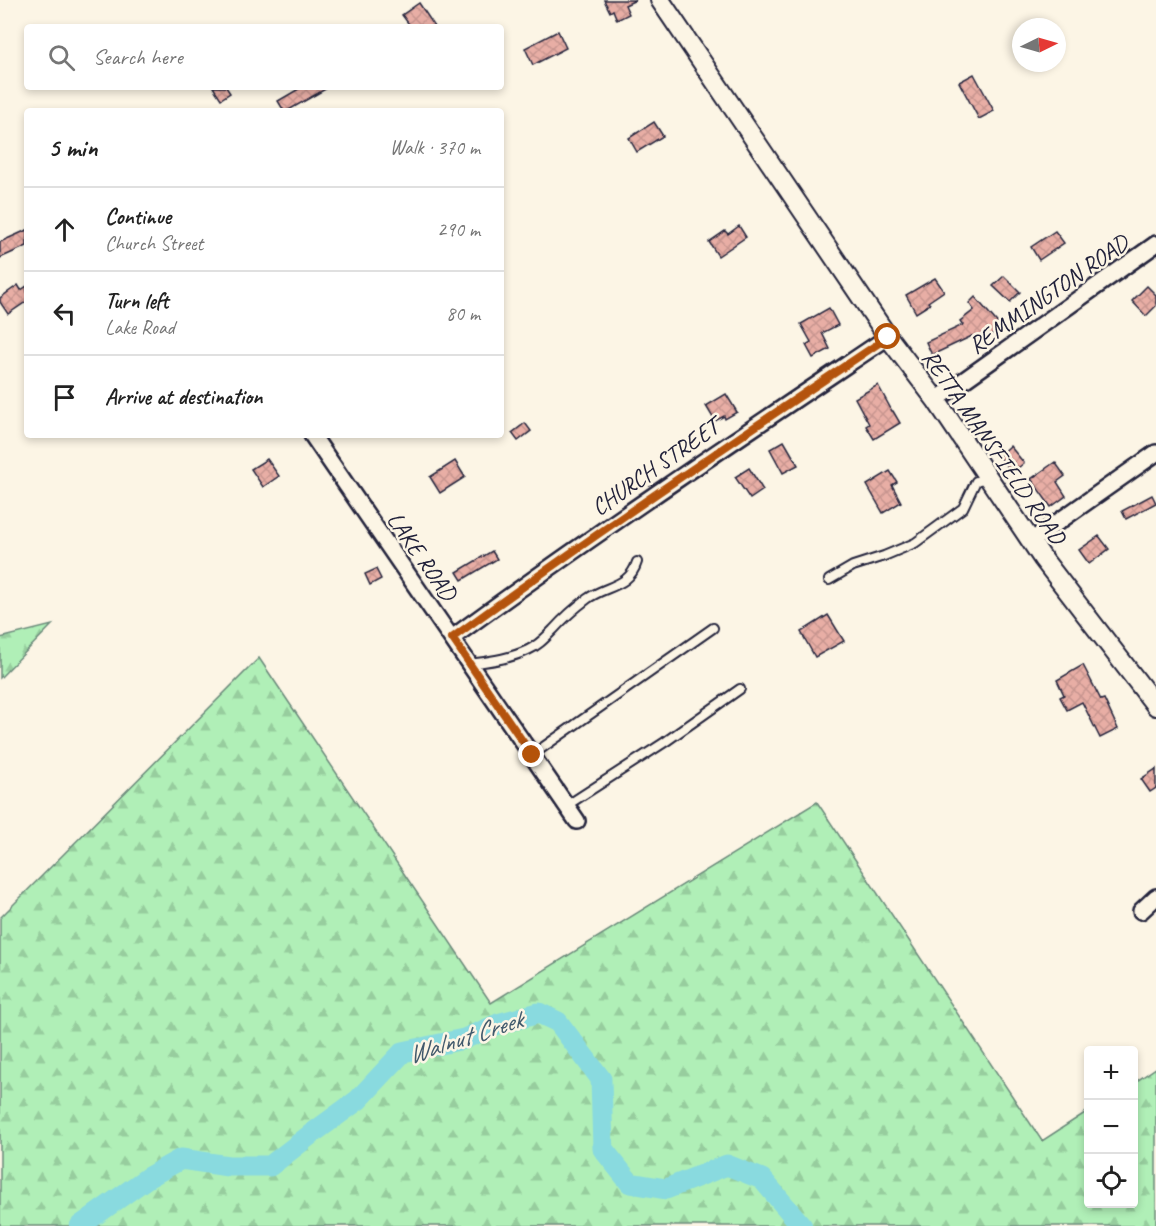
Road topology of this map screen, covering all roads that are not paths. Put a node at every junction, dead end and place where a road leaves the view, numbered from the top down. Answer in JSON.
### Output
{"nodes":[{"id":1,"x":660,"y":0,"type":"edge"},
{"id":2,"x":1156,"y":244,"type":"edge"},
{"id":3,"x":888,"y":337,"type":"junction"},
{"id":4,"x":936,"y":400,"type":"junction"},
{"id":5,"x":314,"y":438,"type":"edge"},
{"id":6,"x":1156,"y":453,"type":"edge"},
{"id":7,"x":988,"y":477,"type":"junction"},
{"id":8,"x":1031,"y":541,"type":"junction"},
{"id":9,"x":637,"y":562,"type":"dead end"},
{"id":10,"x":829,"y":580,"type":"dead end"},
{"id":11,"x":713,"y":628,"type":"dead end"},
{"id":12,"x":452,"y":638,"type":"junction"},
{"id":13,"x":470,"y":664,"type":"junction"},
{"id":14,"x":740,"y":689,"type":"dead end"},
{"id":15,"x":1156,"y":706,"type":"edge"},
{"id":16,"x":532,"y":755,"type":"junction"},
{"id":17,"x":566,"y":806,"type":"junction"},
{"id":18,"x":577,"y":821,"type":"dead end"},
{"id":19,"x":1156,"y":897,"type":"edge"},
{"id":20,"x":1141,"y":911,"type":"dead end"}],
"edges":[{"from":1,"to":3,"type":"street","name":"RETTA MANSFIELD ROAD"},
{"from":2,"to":4,"type":"street","name":"REMMINGTON ROAD"},
{"from":3,"to":4,"type":"street","name":"RETTA MANSFIELD ROAD"},
{"from":3,"to":12,"type":"street","name":"CHURCH STREET"},
{"from":4,"to":7,"type":"street","name":"RETTA MANSFIELD ROAD"},
{"from":5,"to":12,"type":"street","name":"LAKE ROAD"},
{"from":6,"to":8,"type":"street"},
{"from":7,"to":8,"type":"street","name":"RETTA MANSFIELD ROAD"},
{"from":7,"to":10,"type":"lane"},
{"from":8,"to":15,"type":"street","name":"RETTA MANSFIELD ROAD"},
{"from":9,"to":13,"type":"lane"},
{"from":11,"to":16,"type":"lane"},
{"from":12,"to":13,"type":"street","name":"LAKE ROAD"},
{"from":13,"to":16,"type":"street","name":"LAKE ROAD"},
{"from":14,"to":17,"type":"lane"},
{"from":16,"to":17,"type":"street","name":"LAKE ROAD"},
{"from":17,"to":18,"type":"street","name":"LAKE ROAD"},
{"from":19,"to":20,"type":"street"}]}
